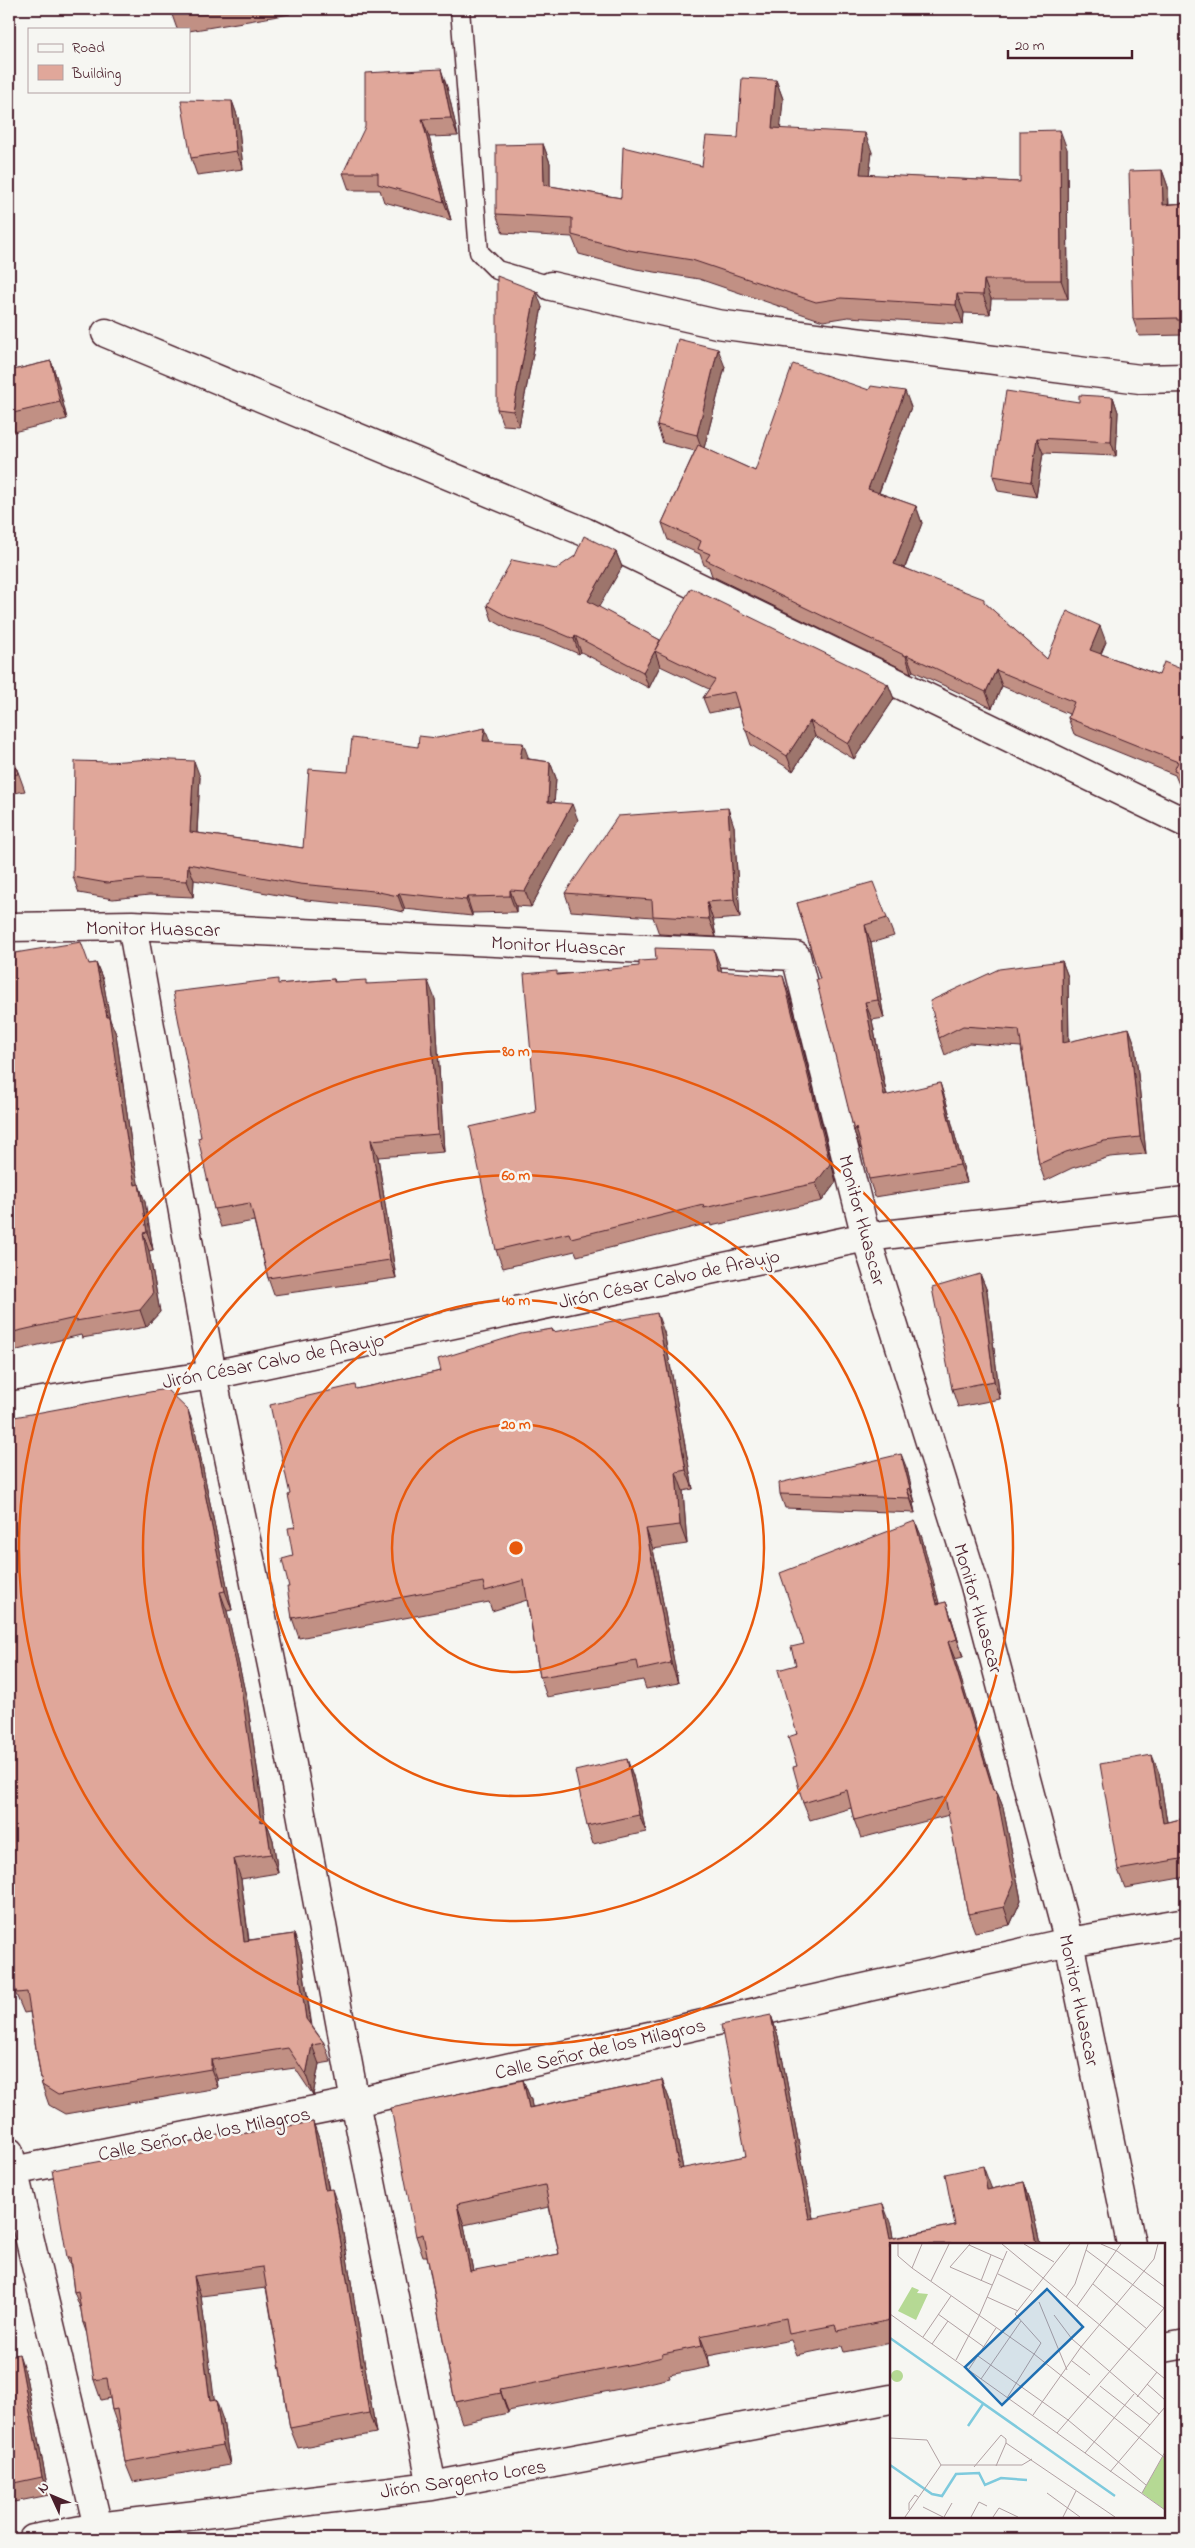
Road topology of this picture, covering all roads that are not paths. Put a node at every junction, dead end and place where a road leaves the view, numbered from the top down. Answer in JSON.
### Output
{"nodes":[{"id":1,"x":460,"y":9,"type":"edge"},
{"id":2,"x":551,"y":286,"type":"joint"},
{"id":3,"x":106,"y":333,"type":"dead end"},
{"id":4,"x":1186,"y":378,"type":"edge"},
{"id":5,"x":1186,"y":823,"type":"edge"},
{"id":6,"x":132,"y":925,"type":"junction"},
{"id":7,"x":9,"y":927,"type":"edge"},
{"id":8,"x":1186,"y":1202,"type":"edge"},
{"id":9,"x":866,"y":1237,"type":"junction"},
{"id":10,"x":212,"y":1375,"type":"junction"},
{"id":11,"x":9,"y":1406,"type":"edge"},
{"id":12,"x":1186,"y":1922,"type":"edge"},
{"id":13,"x":1069,"y":1942,"type":"junction"},
{"id":14,"x":355,"y":2102,"type":"junction"},
{"id":15,"x":11,"y":2161,"type":"edge"},
{"id":16,"x":1131,"y":2243,"type":"edge"},
{"id":17,"x":1186,"y":2344,"type":"edge"},
{"id":18,"x":1165,"y":2348,"type":"edge"},
{"id":19,"x":890,"y":2399,"type":"edge"},
{"id":20,"x":432,"y":2486,"type":"junction"},
{"id":21,"x":98,"y":2527,"type":"junction"},
{"id":22,"x":33,"y":2539,"type":"edge"}],
"edges":[{"from":1,"to":2,"type":"lane"},
{"from":2,"to":4,"type":"street"},
{"from":3,"to":5,"type":"street"},
{"from":6,"to":7,"type":"street","name":"Monitor Huascar"},
{"from":6,"to":9,"type":"street","name":"Monitor Huascar"},
{"from":6,"to":10,"type":"street"},
{"from":8,"to":9,"type":"street","name":"Jirón César Calvo de Araujo"},
{"from":9,"to":10,"type":"street","name":"Jirón César Calvo de Araujo"},
{"from":9,"to":13,"type":"street","name":"Monitor Huascar"},
{"from":10,"to":11,"type":"street","name":"Jirón César Calvo de Araujo"},
{"from":10,"to":14,"type":"street"},
{"from":12,"to":13,"type":"street","name":"Calle Señor de los Milagros"},
{"from":13,"to":14,"type":"street","name":"Calle Señor de los Milagros"},
{"from":13,"to":16,"type":"street","name":"Monitor Huascar"},
{"from":14,"to":15,"type":"street","name":"Calle Señor de los Milagros"},
{"from":14,"to":20,"type":"street"},
{"from":15,"to":21,"type":"street"},
{"from":17,"to":18,"type":"street"},
{"from":19,"to":20,"type":"street","name":"Jirón Sargento Lores"},
{"from":20,"to":21,"type":"street","name":"Jirón Sargento Lores"},
{"from":21,"to":22,"type":"street","name":"Jirón Sargento Lores"}]}
